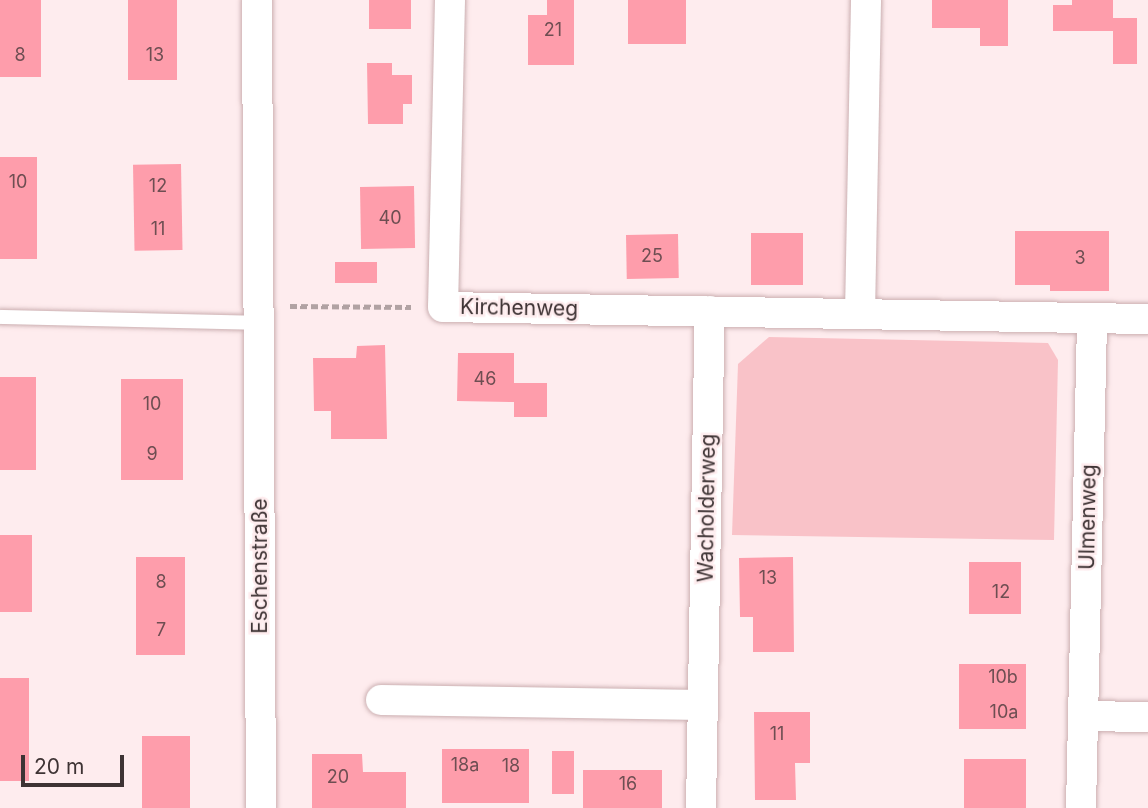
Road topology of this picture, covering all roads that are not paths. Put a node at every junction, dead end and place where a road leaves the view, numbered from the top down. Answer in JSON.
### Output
{"nodes":[{"id":1,"x":257,"y":0,"type":"edge"},
{"id":2,"x":450,"y":0,"type":"edge"},
{"id":3,"x":866,"y":0,"type":"edge"},
{"id":4,"x":710,"y":311,"type":"junction"},
{"id":5,"x":860,"y":314,"type":"junction"},
{"id":6,"x":258,"y":315,"type":"junction"},
{"id":7,"x":0,"y":317,"type":"edge"},
{"id":8,"x":1092,"y":318,"type":"junction"},
{"id":9,"x":1148,"y":319,"type":"edge"},
{"id":10,"x":381,"y":700,"type":"dead end"},
{"id":11,"x":703,"y":705,"type":"junction"},
{"id":12,"x":1083,"y":716,"type":"junction"},
{"id":13,"x":1148,"y":717,"type":"edge"},
{"id":14,"x":261,"y":808,"type":"edge"},
{"id":15,"x":701,"y":808,"type":"edge"},
{"id":16,"x":1081,"y":808,"type":"edge"}],
"edges":[{"from":1,"to":6,"type":"street","name":"Eschenstraße"},
{"from":2,"to":4,"type":"street","name":"Kirchenweg"},
{"from":3,"to":5,"type":"street"},
{"from":4,"to":5,"type":"street","name":"Kirchenweg"},
{"from":4,"to":11,"type":"street","name":"Wacholderweg"},
{"from":5,"to":8,"type":"street","name":"Kirchenweg"},
{"from":6,"to":7,"type":"lane"},
{"from":6,"to":14,"type":"street","name":"Eschenstraße"},
{"from":8,"to":9,"type":"street","name":"Kirchenweg"},
{"from":8,"to":12,"type":"street","name":"Ulmenweg"},
{"from":10,"to":11,"type":"street"},
{"from":11,"to":15,"type":"street","name":"Wacholderweg"},
{"from":12,"to":13,"type":"street"},
{"from":12,"to":16,"type":"street","name":"Ulmenweg"}]}
